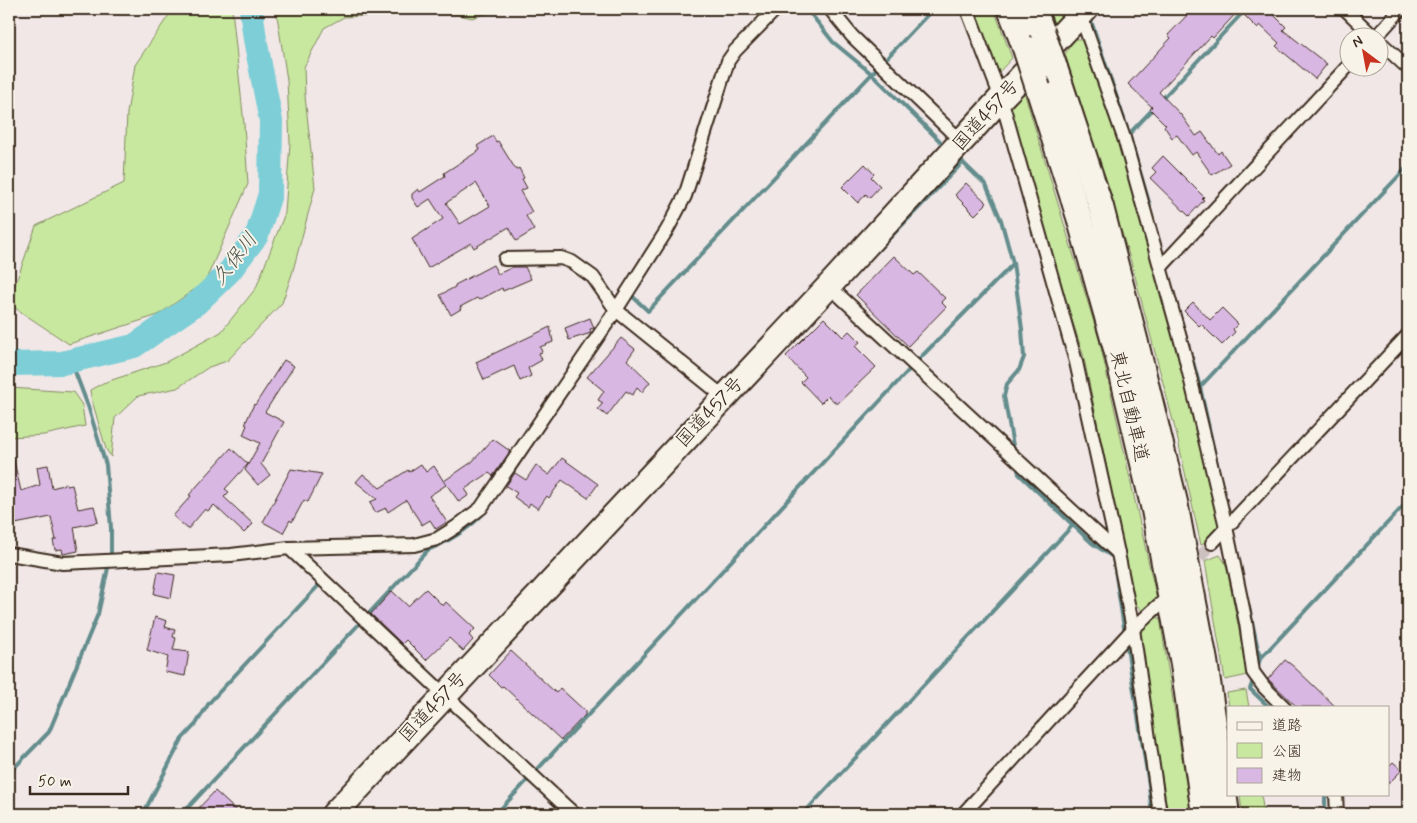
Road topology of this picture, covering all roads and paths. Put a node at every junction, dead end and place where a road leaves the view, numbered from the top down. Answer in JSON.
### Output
{"nodes":[{"id":1,"x":776,"y":9,"type":"edge"},
{"id":2,"x":830,"y":9,"type":"edge"},
{"id":3,"x":967,"y":9,"type":"edge"},
{"id":4,"x":1010,"y":9,"type":"edge"},
{"id":5,"x":1034,"y":9,"type":"edge"},
{"id":6,"x":1345,"y":9,"type":"edge"},
{"id":7,"x":1401,"y":9,"type":"edge"},
{"id":8,"x":1082,"y":11,"type":"edge"},
{"id":9,"x":1365,"y":28,"type":"edge"},
{"id":10,"x":1383,"y":28,"type":"edge"},
{"id":11,"x":1390,"y":51,"type":"edge"},
{"id":12,"x":1408,"y":68,"type":"edge"},
{"id":13,"x":1340,"y":75,"type":"edge"},
{"id":14,"x":1001,"y":98,"type":"junction"},
{"id":15,"x":962,"y":142,"type":"junction"},
{"id":16,"x":505,"y":259,"type":"dead end"},
{"id":17,"x":1161,"y":267,"type":"junction"},
{"id":18,"x":829,"y":286,"type":"junction"},
{"id":19,"x":616,"y":310,"type":"junction"},
{"id":20,"x":1408,"y":335,"type":"edge"},
{"id":21,"x":724,"y":397,"type":"junction"},
{"id":22,"x":1226,"y":527,"type":"junction"},
{"id":23,"x":1212,"y":543,"type":"tunnel mouth"},
{"id":24,"x":290,"y":548,"type":"junction"},
{"id":25,"x":1118,"y":553,"type":"junction"},
{"id":26,"x":9,"y":554,"type":"edge"},
{"id":27,"x":1159,"y":605,"type":"dead end"},
{"id":28,"x":1133,"y":628,"type":"junction"},
{"id":29,"x":445,"y":695,"type":"junction"},
{"id":30,"x":1283,"y":706,"type":"edge"},
{"id":31,"x":1336,"y":796,"type":"edge"},
{"id":32,"x":334,"y":814,"type":"edge"},
{"id":33,"x":574,"y":814,"type":"edge"},
{"id":34,"x":963,"y":814,"type":"edge"},
{"id":35,"x":1160,"y":814,"type":"edge"},
{"id":36,"x":1204,"y":814,"type":"edge"},
{"id":37,"x":1227,"y":814,"type":"edge"},
{"id":38,"x":1337,"y":814,"type":"edge"}],
"edges":[{"from":1,"to":19,"type":"street"},
{"from":2,"to":15,"type":"street"},
{"from":3,"to":14,"type":"street"},
{"from":4,"to":36,"type":"highway","name":"東北自動車道","bridge":true},
{"from":5,"to":37,"type":"highway","name":"東北自動車道","bridge":true},
{"from":6,"to":9,"type":"street"},
{"from":7,"to":10,"type":"street"},
{"from":8,"to":14,"type":"highway","name":"国道457号"},
{"from":8,"to":17,"type":"street"},
{"from":11,"to":12,"type":"street"},
{"from":13,"to":17,"type":"street"},
{"from":14,"to":15,"type":"highway","name":"国道457号"},
{"from":14,"to":25,"type":"street"},
{"from":15,"to":18,"type":"highway","name":"国道457号"},
{"from":16,"to":19,"type":"street"},
{"from":17,"to":22,"type":"street"},
{"from":18,"to":21,"type":"highway","name":"国道457号"},
{"from":18,"to":25,"type":"street"},
{"from":19,"to":21,"type":"street"},
{"from":19,"to":24,"type":"street"},
{"from":20,"to":22,"type":"street"},
{"from":21,"to":29,"type":"highway","name":"国道457号"},
{"from":22,"to":23,"type":"street"},
{"from":22,"to":30,"type":"street"},
{"from":24,"to":26,"type":"street"},
{"from":24,"to":29,"type":"street"},
{"from":25,"to":28,"type":"street"},
{"from":27,"to":28,"type":"street"},
{"from":28,"to":34,"type":"street"},
{"from":28,"to":35,"type":"street"},
{"from":29,"to":32,"type":"highway","name":"国道457号"},
{"from":29,"to":33,"type":"street"},
{"from":31,"to":38,"type":"street"}]}
